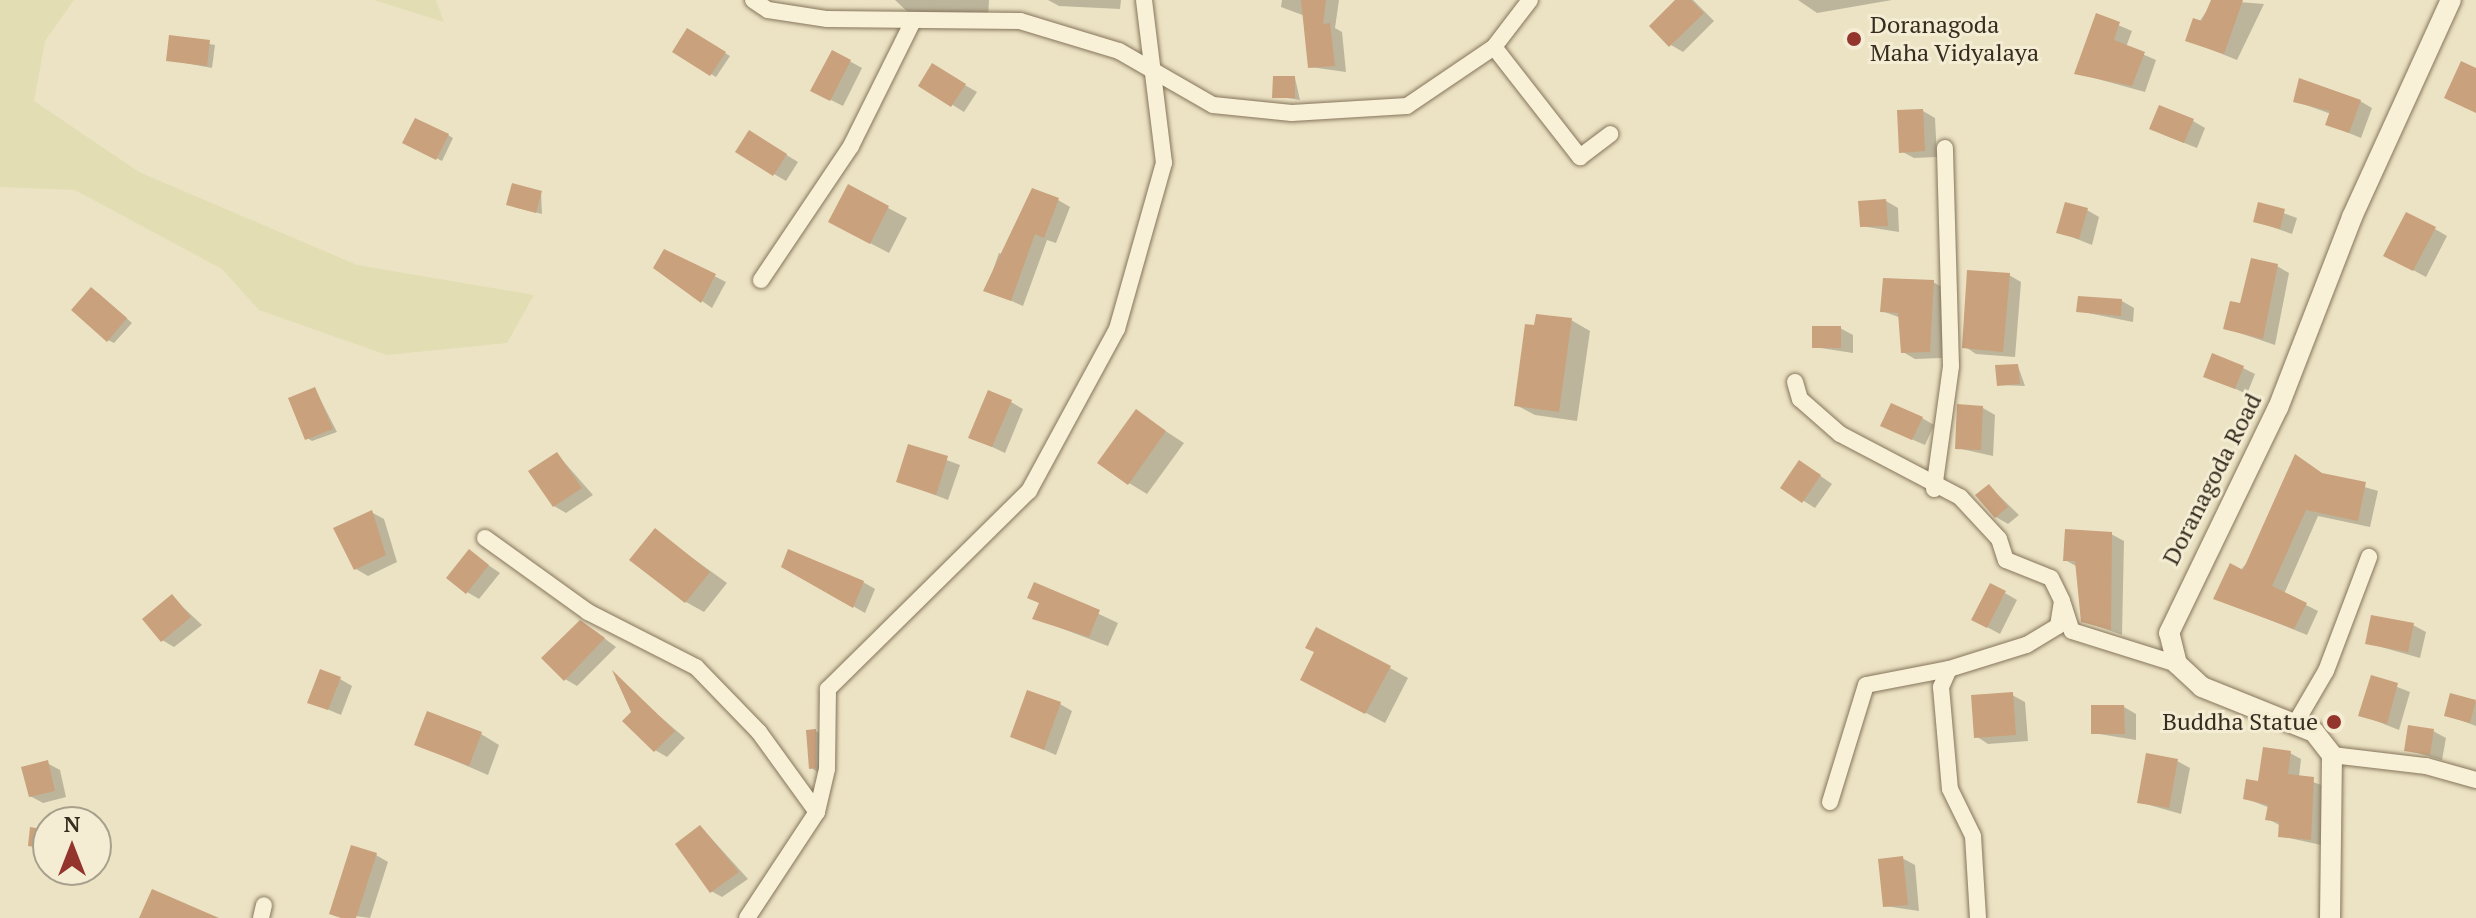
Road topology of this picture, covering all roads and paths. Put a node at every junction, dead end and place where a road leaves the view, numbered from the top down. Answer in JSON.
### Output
{"nodes":[{"id":1,"x":753,"y":0,"type":"edge"},
{"id":2,"x":1144,"y":0,"type":"edge"},
{"id":3,"x":1530,"y":0,"type":"edge"},
{"id":4,"x":2451,"y":0,"type":"edge"},
{"id":5,"x":913,"y":21,"type":"junction"},
{"id":6,"x":1494,"y":47,"type":"junction"},
{"id":7,"x":1148,"y":68,"type":"junction"},
{"id":8,"x":1610,"y":134,"type":"dead end"},
{"id":9,"x":1945,"y":148,"type":"dead end"},
{"id":10,"x":761,"y":280,"type":"dead end"},
{"id":11,"x":1795,"y":382,"type":"dead end"},
{"id":12,"x":1934,"y":489,"type":"junction"},
{"id":13,"x":485,"y":538,"type":"dead end"},
{"id":14,"x":2369,"y":557,"type":"dead end"},
{"id":15,"x":2062,"y":601,"type":"junction"},
{"id":16,"x":2177,"y":664,"type":"junction"},
{"id":17,"x":1949,"y":669,"type":"junction"},
{"id":18,"x":2295,"y":724,"type":"junction"},
{"id":19,"x":2332,"y":755,"type":"junction"},
{"id":20,"x":2476,"y":780,"type":"edge"},
{"id":21,"x":1830,"y":802,"type":"dead end"},
{"id":22,"x":817,"y":812,"type":"junction"},
{"id":23,"x":747,"y":918,"type":"edge"},
{"id":24,"x":1978,"y":918,"type":"edge"},
{"id":25,"x":2330,"y":918,"type":"edge"}],
"edges":[{"from":1,"to":5,"type":"street"},
{"from":2,"to":7,"type":"street"},
{"from":3,"to":6,"type":"street"},
{"from":4,"to":16,"type":"street","name":"Doranagoda Road"},
{"from":5,"to":7,"type":"street"},
{"from":5,"to":10,"type":"street"},
{"from":6,"to":7,"type":"street"},
{"from":6,"to":8,"type":"street"},
{"from":7,"to":22,"type":"street"},
{"from":9,"to":12,"type":"street"},
{"from":11,"to":12,"type":"street"},
{"from":12,"to":15,"type":"street"},
{"from":13,"to":22,"type":"street"},
{"from":14,"to":18,"type":"street"},
{"from":15,"to":16,"type":"street"},
{"from":15,"to":17,"type":"street"},
{"from":16,"to":18,"type":"street"},
{"from":17,"to":21,"type":"street"},
{"from":17,"to":24,"type":"street"},
{"from":18,"to":19,"type":"street"},
{"from":19,"to":20,"type":"street"},
{"from":19,"to":25,"type":"street"},
{"from":22,"to":23,"type":"street"}]}
